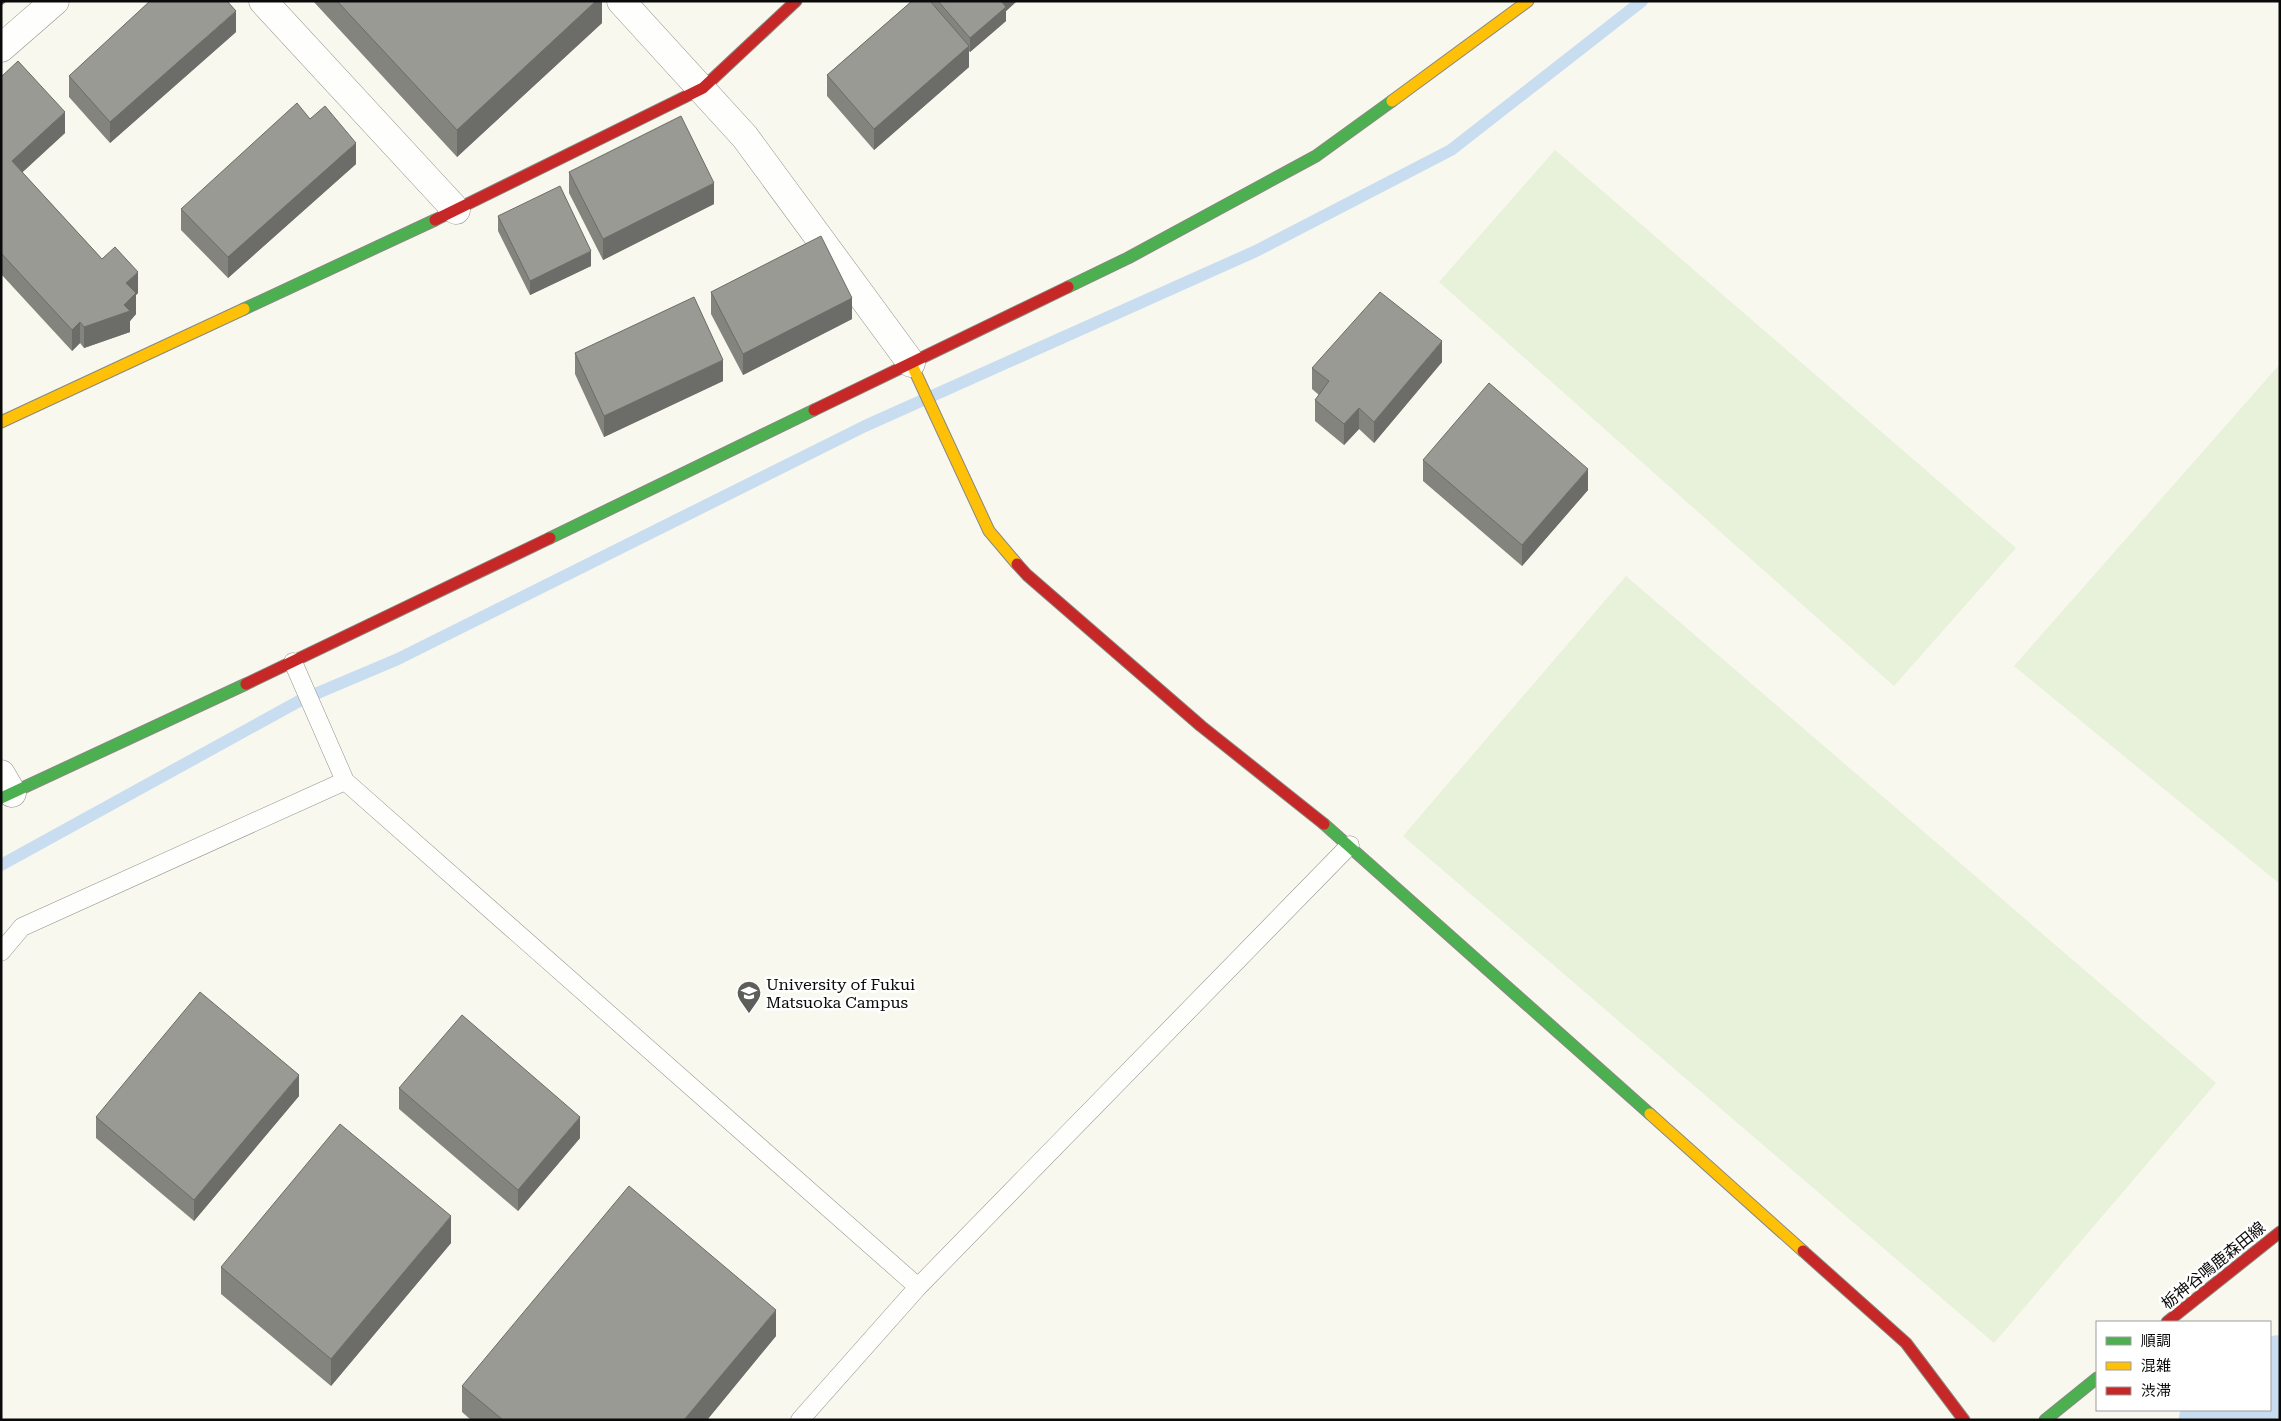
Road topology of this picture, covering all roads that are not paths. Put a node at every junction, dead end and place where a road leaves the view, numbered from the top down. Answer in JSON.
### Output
{"nodes":[{"id":1,"x":55,"y":1,"type":"edge"},
{"id":2,"x":263,"y":1,"type":"edge"},
{"id":3,"x":621,"y":1,"type":"edge"},
{"id":4,"x":796,"y":1,"type":"edge"},
{"id":5,"x":1528,"y":1,"type":"edge"},
{"id":6,"x":1,"y":48,"type":"edge"},
{"id":7,"x":702,"y":88,"type":"junction"},
{"id":8,"x":456,"y":210,"type":"junction"},
{"id":9,"x":911,"y":363,"type":"junction"},
{"id":10,"x":1,"y":422,"type":"edge"},
{"id":11,"x":293,"y":662,"type":"junction"},
{"id":12,"x":345,"y":781,"type":"junction"},
{"id":13,"x":5,"y":788,"type":"edge"},
{"id":14,"x":1350,"y":845,"type":"junction"},
{"id":15,"x":1,"y":952,"type":"edge"},
{"id":16,"x":2280,"y":1232,"type":"edge"},
{"id":17,"x":918,"y":1287,"type":"junction"},
{"id":18,"x":2168,"y":1321,"type":"edge"},
{"id":19,"x":2096,"y":1379,"type":"edge"},
{"id":20,"x":800,"y":1420,"type":"edge"},
{"id":21,"x":1964,"y":1420,"type":"edge"},
{"id":22,"x":2045,"y":1420,"type":"edge"}],
"edges":[{"from":1,"to":6,"type":"street"},
{"from":2,"to":8,"type":"street"},
{"from":3,"to":7,"type":"street"},
{"from":4,"to":7,"type":"street"},
{"from":5,"to":9,"type":"street"},
{"from":7,"to":8,"type":"street"},
{"from":7,"to":9,"type":"street"},
{"from":8,"to":10,"type":"street"},
{"from":9,"to":11,"type":"street"},
{"from":9,"to":14,"type":"street"},
{"from":11,"to":12,"type":"lane"},
{"from":11,"to":13,"type":"street"},
{"from":12,"to":15,"type":"lane"},
{"from":12,"to":17,"type":"lane"},
{"from":14,"to":17,"type":"lane"},
{"from":14,"to":21,"type":"street"},
{"from":16,"to":18,"type":"street","name":"栃神谷鳴鹿森田線"},
{"from":17,"to":20,"type":"lane"},
{"from":19,"to":22,"type":"street"}]}
